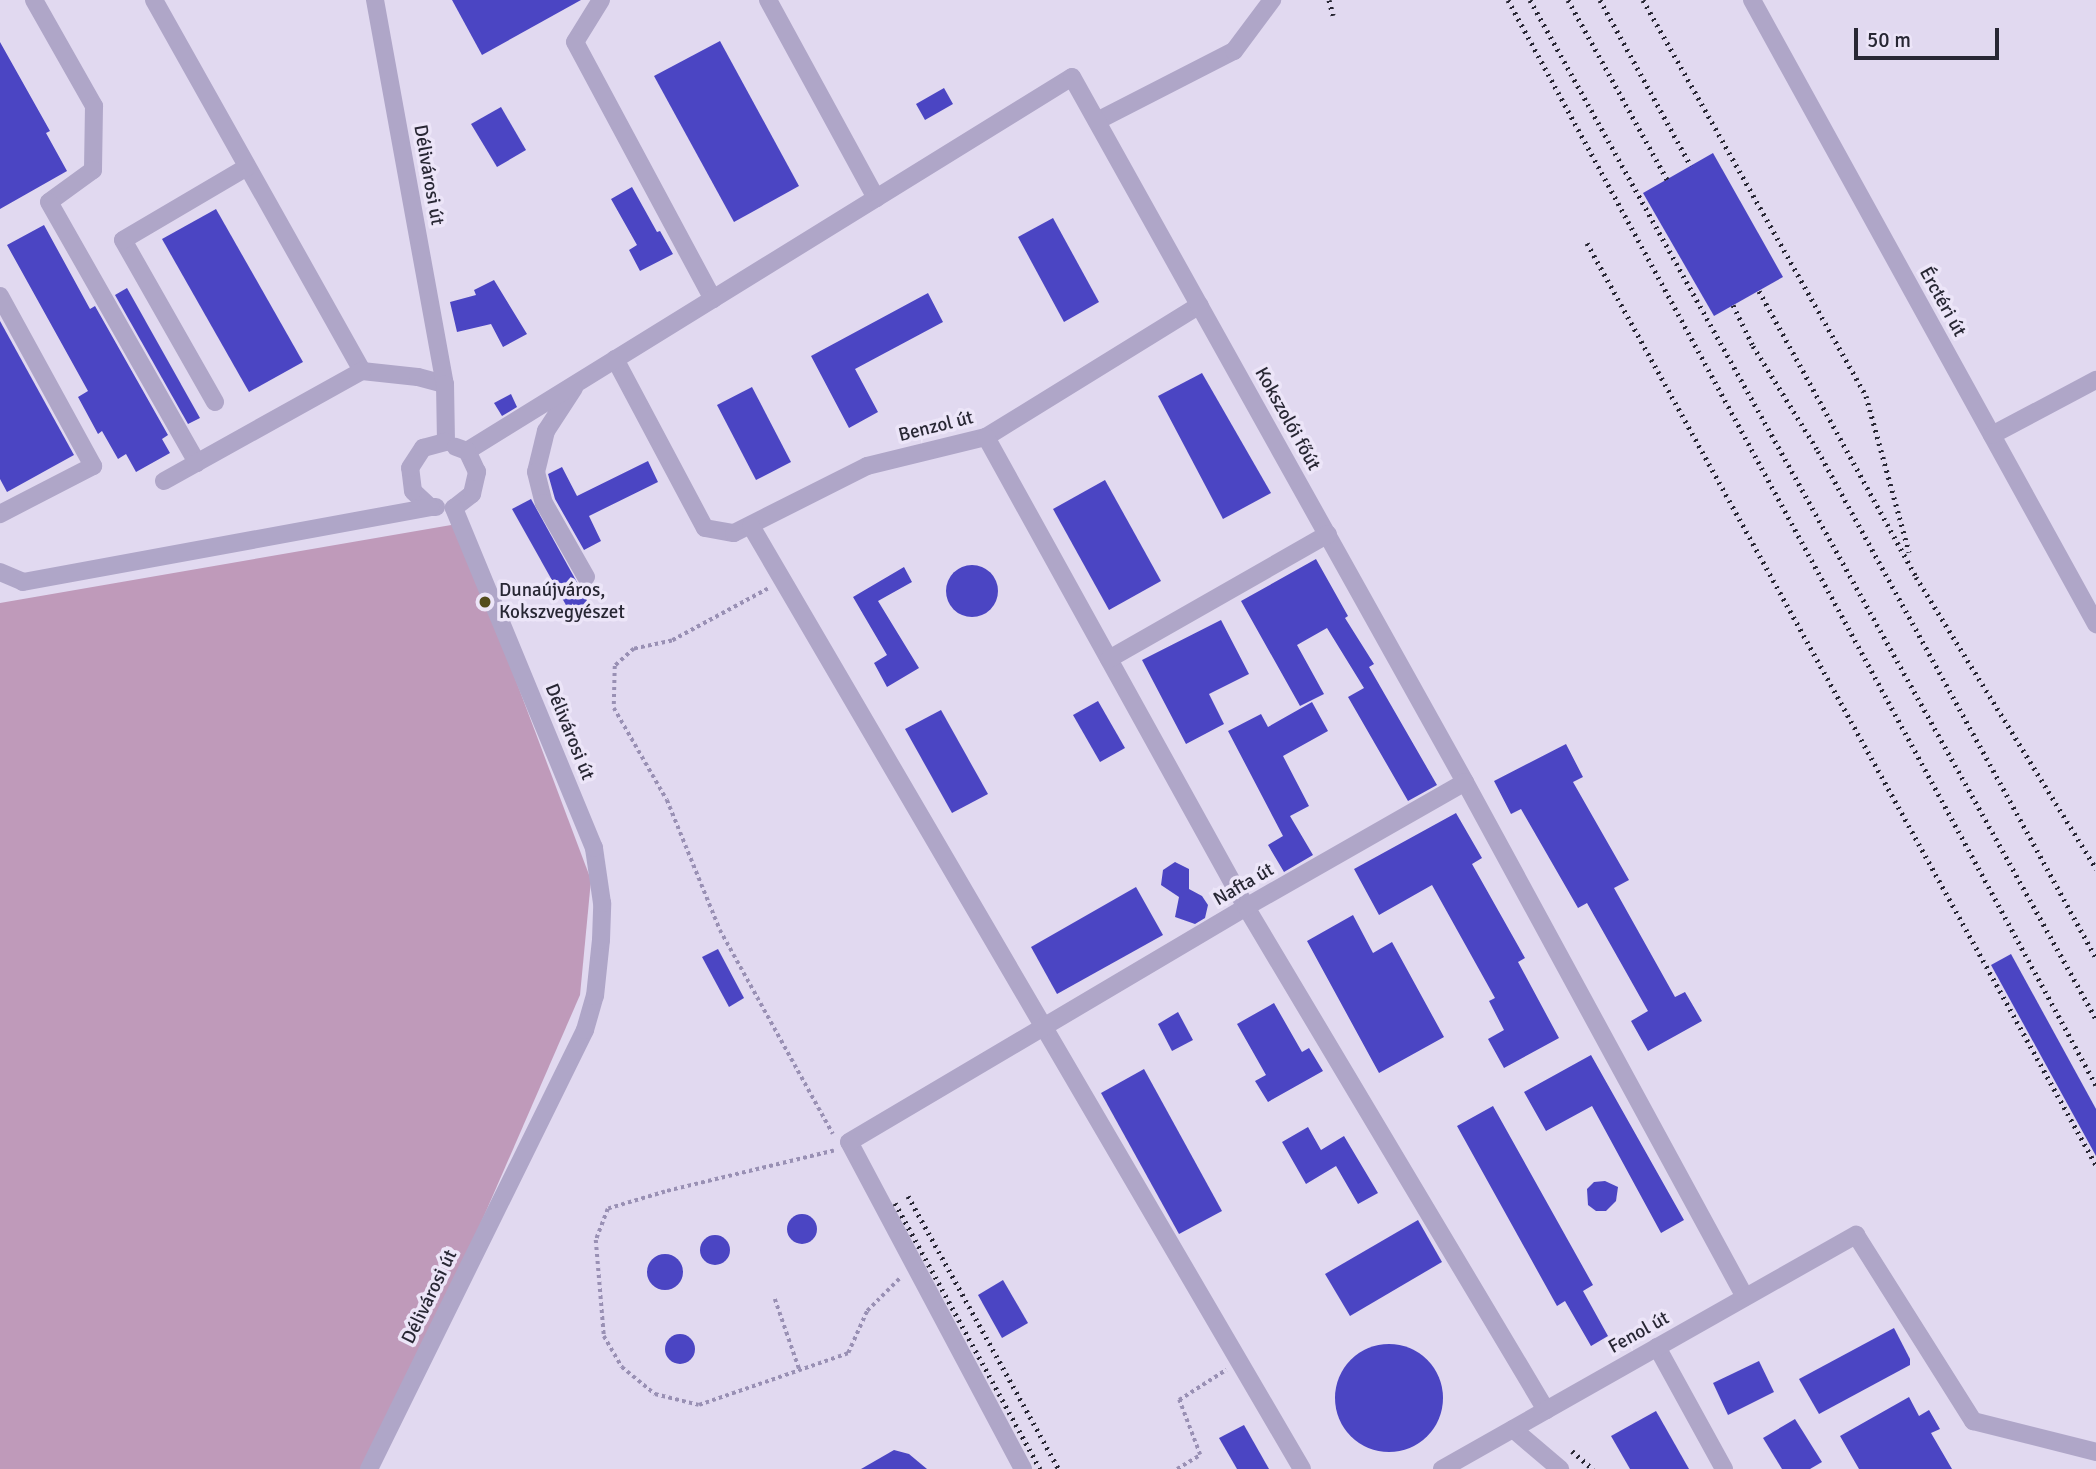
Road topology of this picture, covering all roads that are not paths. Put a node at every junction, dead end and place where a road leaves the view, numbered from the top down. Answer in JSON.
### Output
{"nodes":[{"id":1,"x":34,"y":0,"type":"edge"},
{"id":2,"x":154,"y":0,"type":"edge"},
{"id":3,"x":376,"y":0,"type":"edge"},
{"id":4,"x":601,"y":0,"type":"edge"},
{"id":5,"x":768,"y":0,"type":"edge"},
{"id":6,"x":1272,"y":0,"type":"edge"},
{"id":7,"x":1752,"y":0,"type":"edge"},
{"id":8,"x":1097,"y":121,"type":"junction"},
{"id":9,"x":247,"y":167,"type":"junction"},
{"id":10,"x":876,"y":198,"type":"junction"},
{"id":11,"x":0,"y":296,"type":"edge"},
{"id":12,"x":713,"y":299,"type":"junction"},
{"id":13,"x":1200,"y":304,"type":"junction"},
{"id":14,"x":615,"y":359,"type":"junction"},
{"id":15,"x":362,"y":371,"type":"junction"},
{"id":16,"x":2096,"y":380,"type":"edge"},
{"id":17,"x":578,"y":383,"type":"junction"},
{"id":18,"x":445,"y":384,"type":"junction"},
{"id":19,"x":215,"y":402,"type":"dead end"},
{"id":20,"x":1992,"y":435,"type":"junction"},
{"id":21,"x":986,"y":437,"type":"junction"},
{"id":22,"x":446,"y":442,"type":"junction"},
{"id":23,"x":467,"y":451,"type":"junction"},
{"id":24,"x":197,"y":463,"type":"junction"},
{"id":25,"x":164,"y":481,"type":"dead end"},
{"id":26,"x":430,"y":507,"type":"junction"},
{"id":27,"x":454,"y":508,"type":"junction"},
{"id":28,"x":0,"y":514,"type":"edge"},
{"id":29,"x":751,"y":526,"type":"junction"},
{"id":30,"x":1328,"y":534,"type":"junction"},
{"id":31,"x":0,"y":572,"type":"edge"},
{"id":32,"x":586,"y":577,"type":"dead end"},
{"id":33,"x":2096,"y":624,"type":"edge"},
{"id":34,"x":1109,"y":659,"type":"junction"},
{"id":35,"x":1465,"y":782,"type":"junction"},
{"id":36,"x":1246,"y":907,"type":"junction"},
{"id":37,"x":1045,"y":1026,"type":"junction"},
{"id":38,"x":1745,"y":1297,"type":"junction"},
{"id":39,"x":1657,"y":1347,"type":"junction"},
{"id":40,"x":1546,"y":1410,"type":"junction"},
{"id":41,"x":1513,"y":1429,"type":"junction"},
{"id":42,"x":2096,"y":1452,"type":"edge"},
{"id":43,"x":369,"y":1469,"type":"edge"},
{"id":44,"x":1023,"y":1469,"type":"edge"},
{"id":45,"x":1302,"y":1469,"type":"edge"},
{"id":46,"x":1442,"y":1469,"type":"edge"},
{"id":47,"x":1560,"y":1469,"type":"edge"},
{"id":48,"x":1724,"y":1469,"type":"edge"}],
"edges":[{"from":1,"to":24,"type":"street"},
{"from":2,"to":9,"type":"street"},
{"from":3,"to":18,"type":"street","name":"Délivárosi út"},
{"from":4,"to":12,"type":"street"},
{"from":5,"to":10,"type":"street"},
{"from":6,"to":8,"type":"street"},
{"from":7,"to":20,"type":"street","name":"Érctéri út"},
{"from":8,"to":10,"type":"street","name":"Kokszolói főút"},
{"from":8,"to":13,"type":"street","name":"Kokszolói főút"},
{"from":9,"to":15,"type":"street"},
{"from":9,"to":19,"type":"street"},
{"from":10,"to":12,"type":"street"},
{"from":11,"to":28,"type":"street"},
{"from":12,"to":14,"type":"street"},
{"from":13,"to":21,"type":"street","name":"Benzol út"},
{"from":13,"to":30,"type":"street","name":"Kokszolói főút"},
{"from":14,"to":17,"type":"street"},
{"from":14,"to":29,"type":"street","name":"Benzol út"},
{"from":15,"to":18,"type":"street"},
{"from":15,"to":24,"type":"street"},
{"from":16,"to":20,"type":"street"},
{"from":17,"to":23,"type":"street"},
{"from":17,"to":32,"type":"street"},
{"from":18,"to":22,"type":"street","name":"Délivárosi út"},
{"from":20,"to":33,"type":"street","name":"Érctéri út"},
{"from":21,"to":29,"type":"street","name":"Benzol út"},
{"from":21,"to":34,"type":"street"},
{"from":22,"to":23,"type":"street"},
{"from":22,"to":26,"type":"street"},
{"from":23,"to":27,"type":"street"},
{"from":24,"to":25,"type":"street"},
{"from":26,"to":27,"type":"street"},
{"from":26,"to":31,"type":"street"},
{"from":27,"to":43,"type":"street","name":"Délivárosi út"},
{"from":29,"to":37,"type":"street"},
{"from":30,"to":34,"type":"street"},
{"from":30,"to":35,"type":"street","name":"Kokszolói főút"},
{"from":34,"to":36,"type":"street"},
{"from":35,"to":36,"type":"street","name":"Nafta út"},
{"from":35,"to":38,"type":"street","name":"Kokszolói főút"},
{"from":36,"to":37,"type":"street","name":"Nafta út"},
{"from":36,"to":40,"type":"street"},
{"from":37,"to":44,"type":"street","name":"Nafta út"},
{"from":37,"to":45,"type":"street"},
{"from":38,"to":39,"type":"street","name":"Fenol út"},
{"from":38,"to":42,"type":"street","name":"Fenol út"},
{"from":39,"to":40,"type":"street","name":"Fenol út"},
{"from":39,"to":48,"type":"street"},
{"from":40,"to":41,"type":"street","name":"Fenol út"},
{"from":41,"to":46,"type":"street","name":"Fenol út"},
{"from":41,"to":47,"type":"street"}]}
